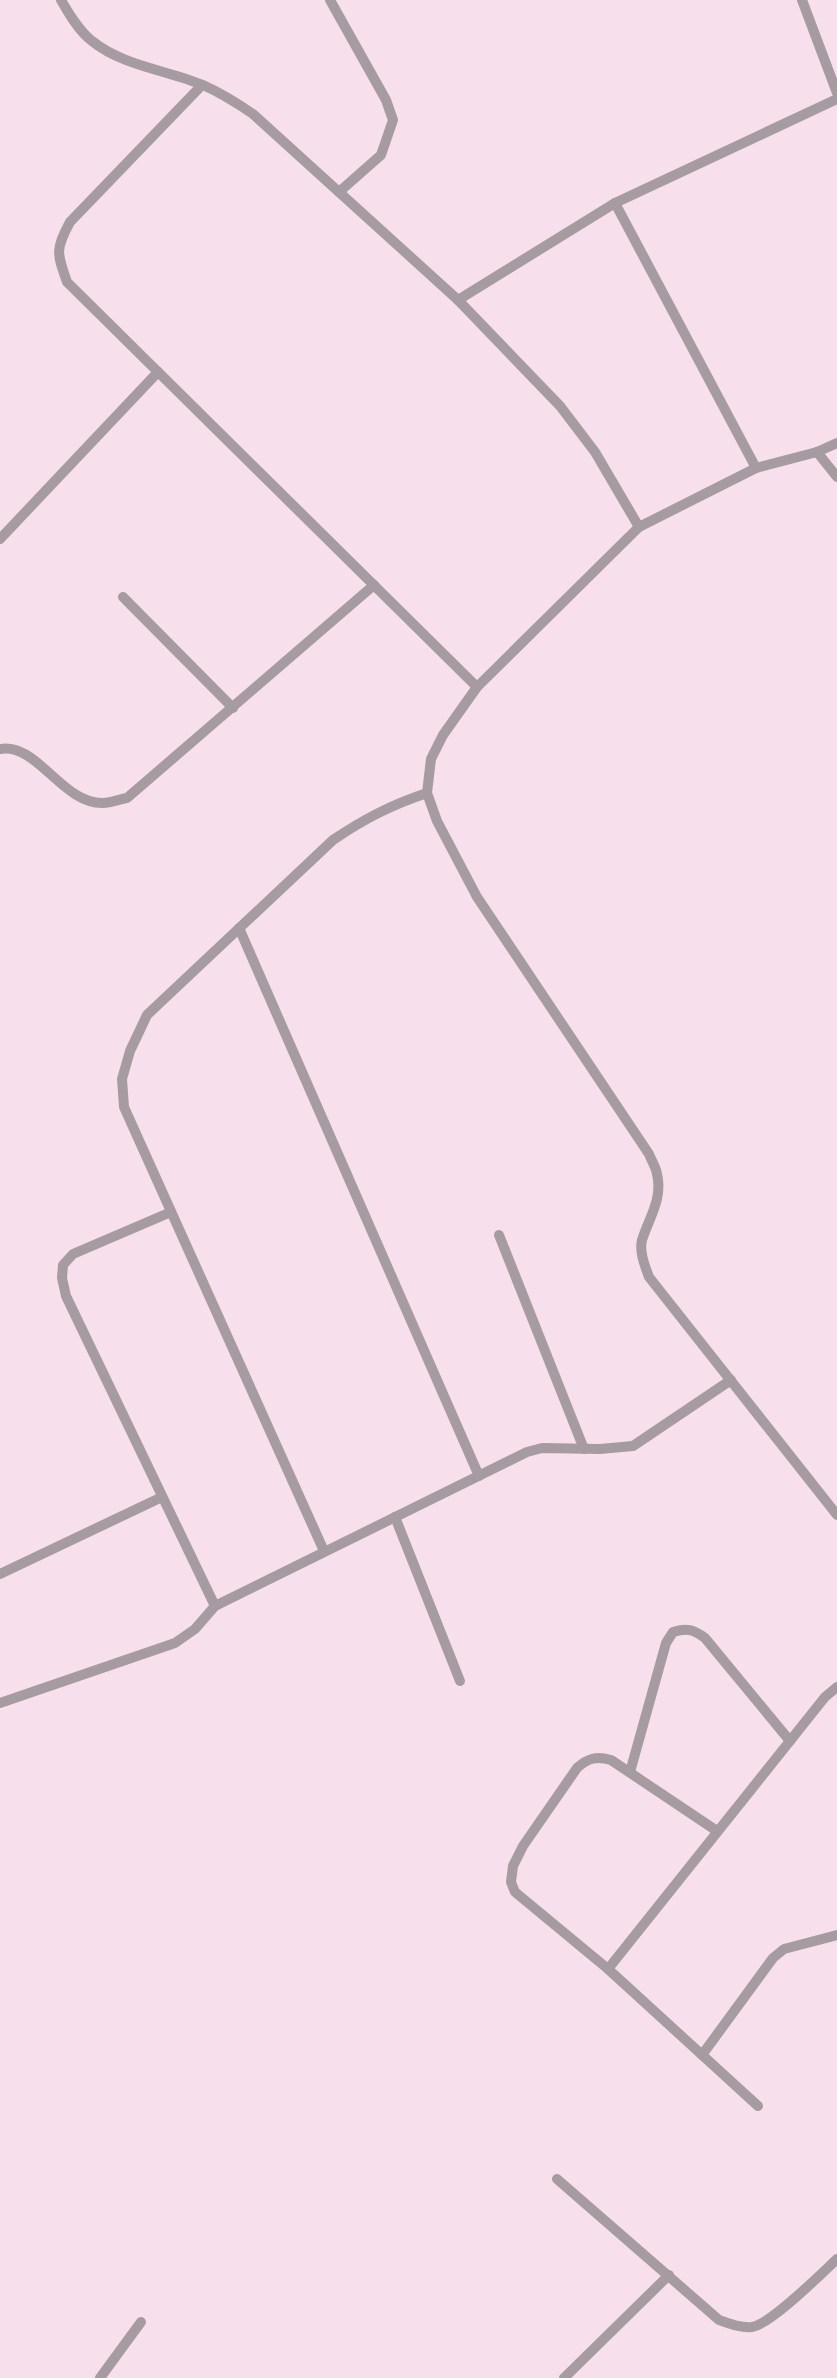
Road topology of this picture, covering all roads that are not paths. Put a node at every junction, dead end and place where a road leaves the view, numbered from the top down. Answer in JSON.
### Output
{"nodes":[{"id":1,"x":61,"y":0,"type":"edge"},
{"id":2,"x":330,"y":0,"type":"edge"},
{"id":3,"x":802,"y":0,"type":"edge"},
{"id":4,"x":202,"y":85,"type":"junction"},
{"id":5,"x":837,"y":93,"type":"edge"},
{"id":6,"x":837,"y":99,"type":"edge"},
{"id":7,"x":339,"y":192,"type":"junction"},
{"id":8,"x":615,"y":203,"type":"junction"},
{"id":9,"x":458,"y":300,"type":"junction"},
{"id":10,"x":158,"y":372,"type":"junction"},
{"id":11,"x":837,"y":443,"type":"edge"},
{"id":12,"x":817,"y":452,"type":"junction"},
{"id":13,"x":756,"y":468,"type":"junction"},
{"id":14,"x":837,"y":477,"type":"edge"},
{"id":15,"x":639,"y":527,"type":"junction"},
{"id":16,"x":0,"y":539,"type":"edge"},
{"id":17,"x":374,"y":585,"type":"junction"},
{"id":18,"x":123,"y":597,"type":"dead end"},
{"id":19,"x":477,"y":687,"type":"junction"},
{"id":20,"x":232,"y":708,"type":"junction"},
{"id":21,"x":0,"y":749,"type":"edge"},
{"id":22,"x":428,"y":793,"type":"junction"},
{"id":23,"x":239,"y":928,"type":"junction"},
{"id":24,"x":171,"y":1212,"type":"junction"},
{"id":25,"x":499,"y":1234,"type":"dead end"},
{"id":26,"x":731,"y":1380,"type":"junction"},
{"id":27,"x":584,"y":1449,"type":"junction"},
{"id":28,"x":479,"y":1476,"type":"junction"},
{"id":29,"x":162,"y":1497,"type":"junction"},
{"id":30,"x":837,"y":1515,"type":"edge"},
{"id":31,"x":395,"y":1517,"type":"junction"},
{"id":32,"x":324,"y":1552,"type":"junction"},
{"id":33,"x":0,"y":1574,"type":"edge"},
{"id":34,"x":214,"y":1606,"type":"junction"},
{"id":35,"x":460,"y":1681,"type":"dead end"},
{"id":36,"x":837,"y":1687,"type":"edge"},
{"id":37,"x":0,"y":1703,"type":"edge"},
{"id":38,"x":790,"y":1741,"type":"junction"},
{"id":39,"x":630,"y":1772,"type":"junction"},
{"id":40,"x":717,"y":1831,"type":"junction"},
{"id":41,"x":837,"y":1935,"type":"edge"},
{"id":42,"x":608,"y":1969,"type":"junction"},
{"id":43,"x":702,"y":2055,"type":"junction"},
{"id":44,"x":758,"y":2106,"type":"dead end"},
{"id":45,"x":557,"y":2179,"type":"dead end"},
{"id":46,"x":837,"y":2259,"type":"edge"},
{"id":47,"x":669,"y":2275,"type":"junction"},
{"id":48,"x":141,"y":2322,"type":"dead end"},
{"id":49,"x":100,"y":2378,"type":"edge"},
{"id":50,"x":564,"y":2378,"type":"edge"}],
"edges":[{"from":1,"to":4,"type":"street"},
{"from":2,"to":7,"type":"street"},
{"from":3,"to":5,"type":"street"},
{"from":4,"to":7,"type":"street"},
{"from":4,"to":10,"type":"street"},
{"from":6,"to":8,"type":"street"},
{"from":7,"to":9,"type":"street"},
{"from":8,"to":9,"type":"street"},
{"from":8,"to":13,"type":"street"},
{"from":9,"to":15,"type":"street"},
{"from":10,"to":16,"type":"street"},
{"from":10,"to":17,"type":"street"},
{"from":11,"to":12,"type":"street"},
{"from":12,"to":13,"type":"street"},
{"from":12,"to":14,"type":"street"},
{"from":13,"to":15,"type":"street"},
{"from":15,"to":19,"type":"street"},
{"from":17,"to":19,"type":"street"},
{"from":17,"to":20,"type":"street"},
{"from":18,"to":20,"type":"street"},
{"from":19,"to":22,"type":"street"},
{"from":20,"to":21,"type":"street"},
{"from":22,"to":23,"type":"street"},
{"from":22,"to":26,"type":"street"},
{"from":23,"to":24,"type":"street"},
{"from":23,"to":28,"type":"street"},
{"from":24,"to":29,"type":"street"},
{"from":24,"to":32,"type":"street"},
{"from":25,"to":27,"type":"street"},
{"from":26,"to":27,"type":"street"},
{"from":26,"to":30,"type":"street"},
{"from":27,"to":28,"type":"street"},
{"from":28,"to":31,"type":"street"},
{"from":29,"to":33,"type":"street"},
{"from":29,"to":34,"type":"street"},
{"from":31,"to":32,"type":"street"},
{"from":31,"to":35,"type":"street"},
{"from":32,"to":34,"type":"street"},
{"from":34,"to":37,"type":"street"},
{"from":36,"to":38,"type":"street"},
{"from":38,"to":39,"type":"street"},
{"from":38,"to":40,"type":"street"},
{"from":39,"to":40,"type":"street"},
{"from":39,"to":42,"type":"street"},
{"from":40,"to":42,"type":"street"},
{"from":41,"to":43,"type":"street"},
{"from":42,"to":43,"type":"street"},
{"from":43,"to":44,"type":"street"},
{"from":45,"to":47,"type":"street"},
{"from":46,"to":47,"type":"street"},
{"from":47,"to":50,"type":"street"},
{"from":48,"to":49,"type":"street"}]}
